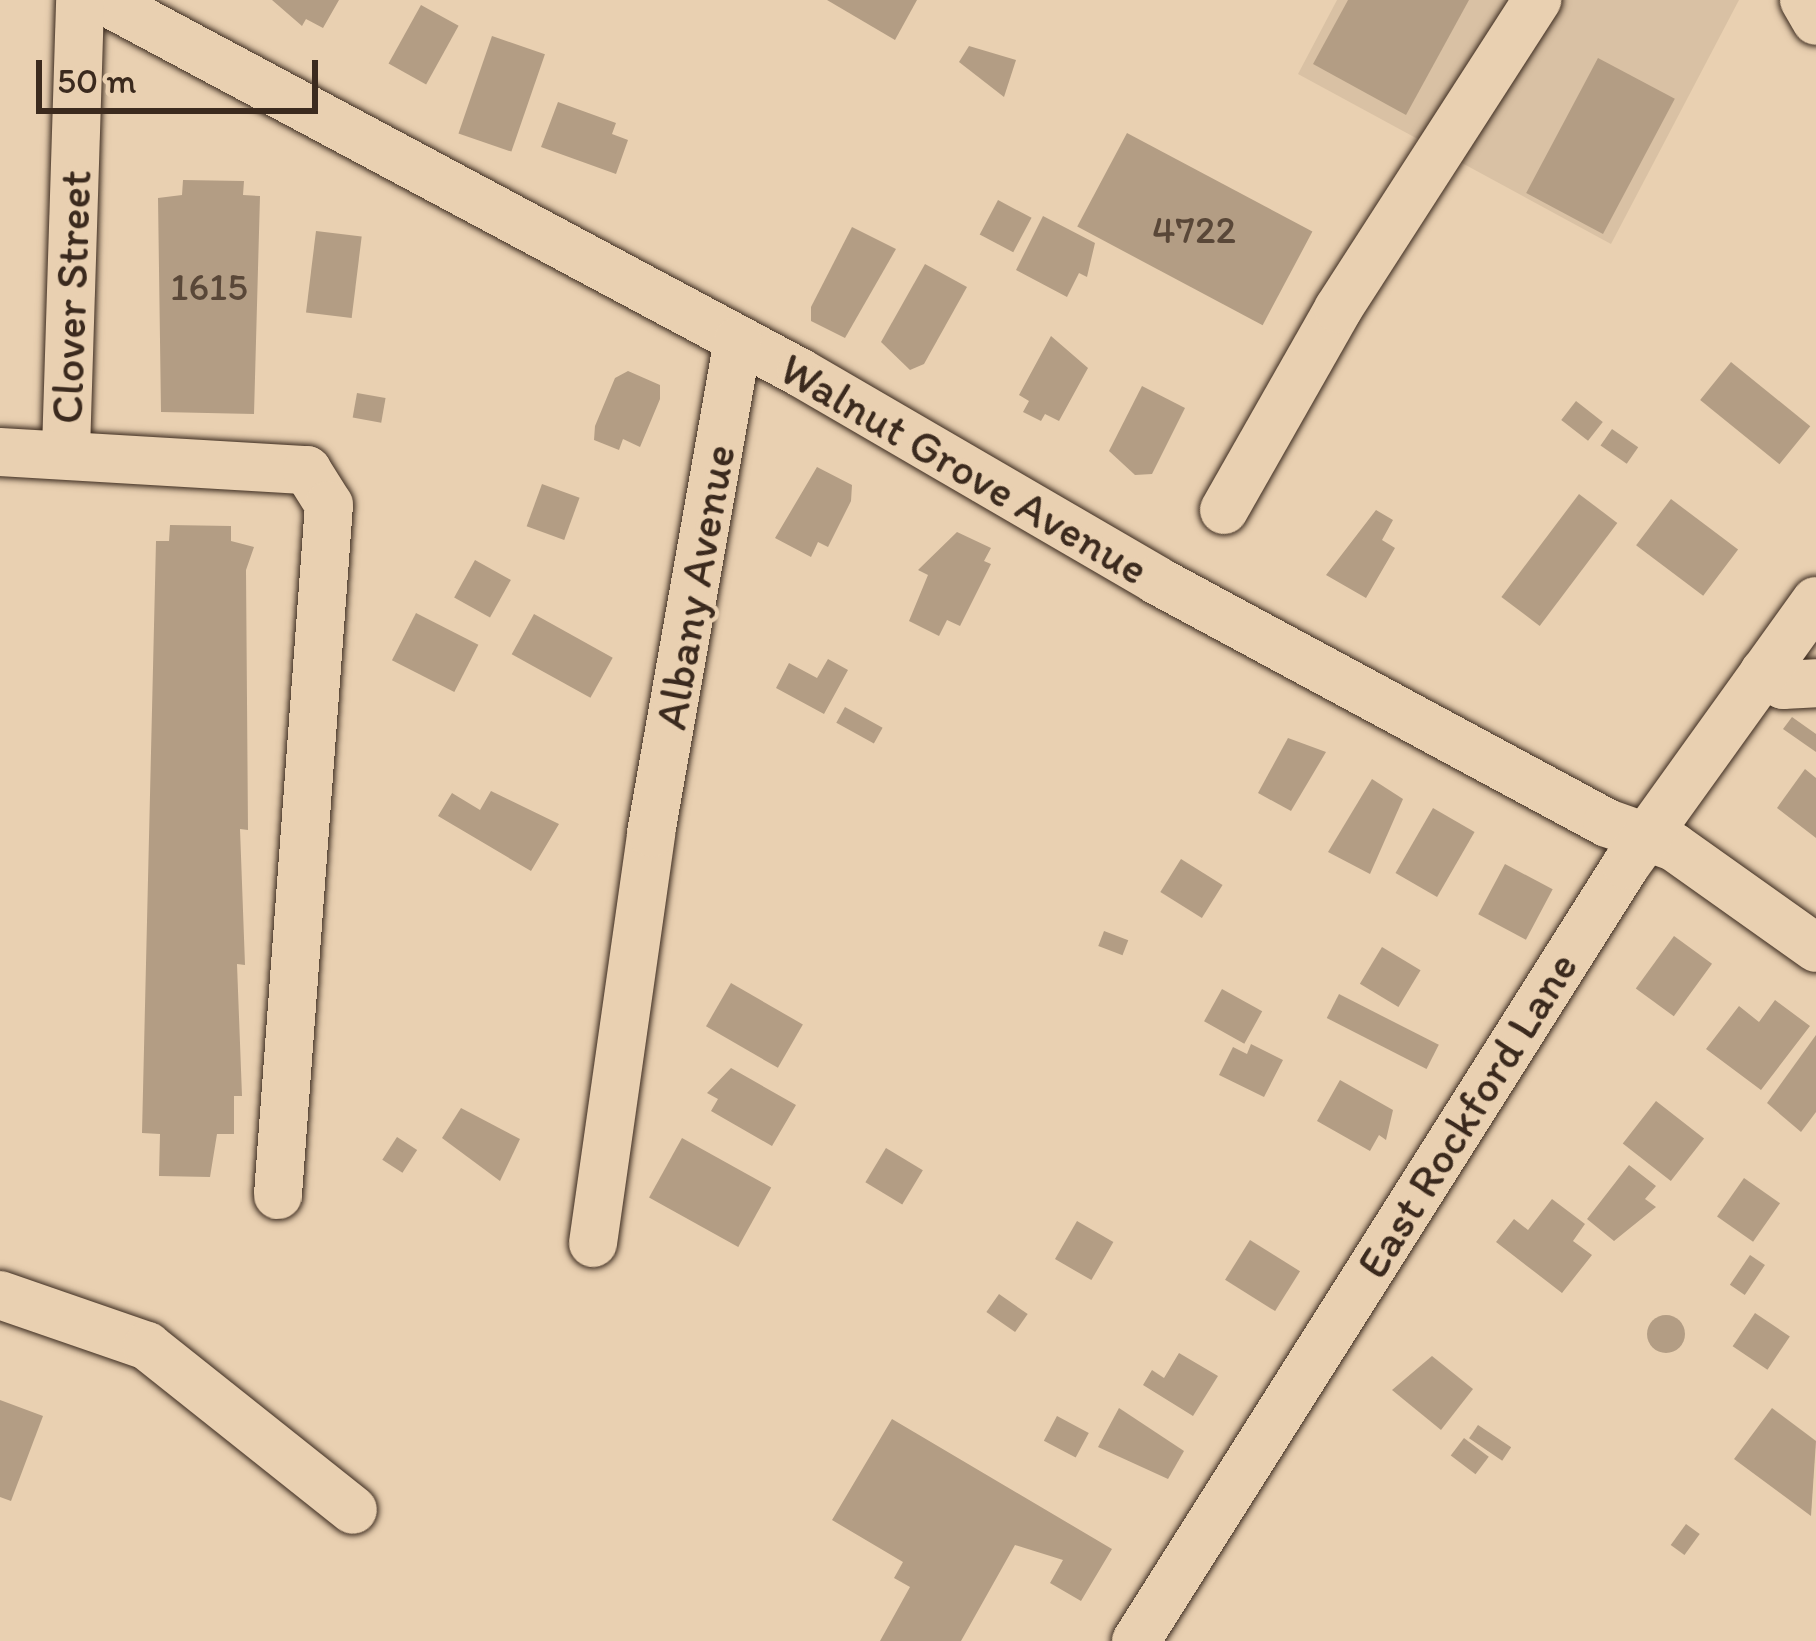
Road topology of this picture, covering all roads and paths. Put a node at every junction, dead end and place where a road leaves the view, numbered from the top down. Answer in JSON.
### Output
{"nodes":[{"id":1,"x":80,"y":0,"type":"edge"},
{"id":2,"x":104,"y":0,"type":"edge"},
{"id":3,"x":1537,"y":0,"type":"edge"},
{"id":4,"x":1804,"y":0,"type":"edge"},
{"id":5,"x":1816,"y":21,"type":"edge"},
{"id":6,"x":738,"y":341,"type":"junction"},
{"id":7,"x":66,"y":450,"type":"junction"},
{"id":8,"x":0,"y":452,"type":"edge"},
{"id":9,"x":1223,"y":510,"type":"dead end"},
{"id":10,"x":1816,"y":601,"type":"edge"},
{"id":11,"x":1764,"y":672,"type":"junction"},
{"id":12,"x":1816,"y":683,"type":"edge"},
{"id":13,"x":1647,"y":837,"type":"junction"},
{"id":14,"x":1816,"y":948,"type":"edge"},
{"id":15,"x":278,"y":1195,"type":"dead end"},
{"id":16,"x":593,"y":1243,"type":"dead end"},
{"id":17,"x":0,"y":1295,"type":"edge"},
{"id":18,"x":353,"y":1510,"type":"dead end"},
{"id":19,"x":1136,"y":1641,"type":"edge"}],
"edges":[{"from":1,"to":7,"type":"street","name":"Clover Street"},
{"from":2,"to":6,"type":"street","name":"Walnut Grove Avenue"},
{"from":3,"to":9,"type":"street"},
{"from":4,"to":5,"type":"street"},
{"from":6,"to":13,"type":"street","name":"Walnut Grove Avenue"},
{"from":6,"to":16,"type":"street","name":"Albany Avenue"},
{"from":7,"to":8,"type":"street"},
{"from":7,"to":15,"type":"street"},
{"from":10,"to":11,"type":"street","name":"East Rockford Lane"},
{"from":11,"to":12,"type":"street"},
{"from":11,"to":13,"type":"street","name":"East Rockford Lane"},
{"from":13,"to":14,"type":"street","name":"Walnut Grove Avenue"},
{"from":13,"to":19,"type":"street","name":"East Rockford Lane"},
{"from":17,"to":18,"type":"street"}]}
